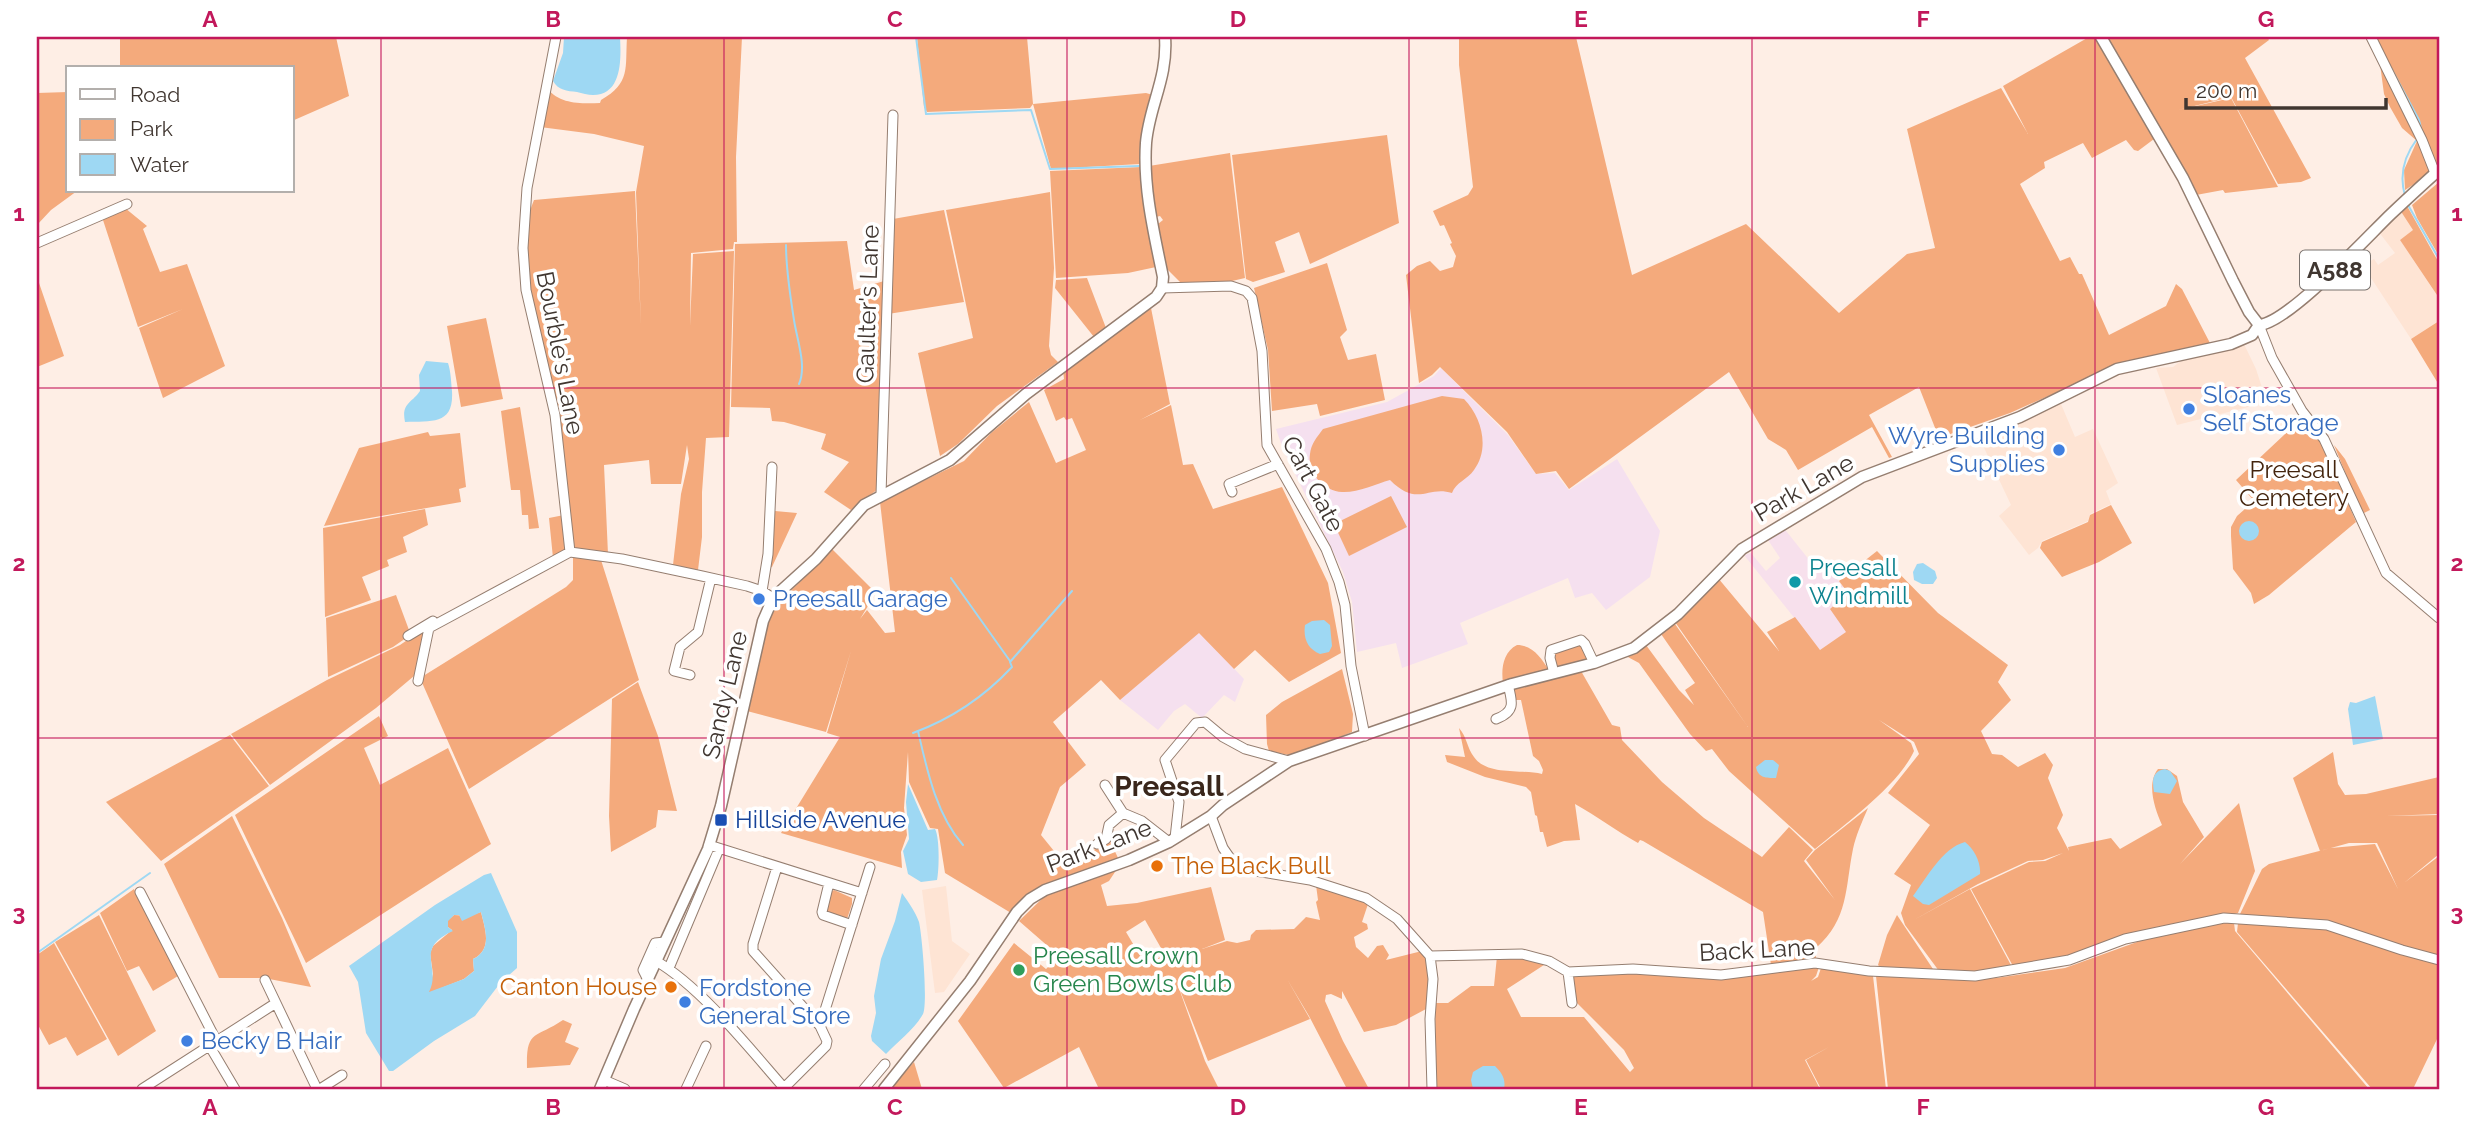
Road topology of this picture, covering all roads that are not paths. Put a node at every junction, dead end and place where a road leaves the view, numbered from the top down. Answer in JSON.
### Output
{"nodes":[{"id":1,"x":556,"y":37,"type":"edge"},
{"id":2,"x":1165,"y":37,"type":"edge"},
{"id":3,"x":2101,"y":37,"type":"edge"},
{"id":4,"x":2371,"y":37,"type":"edge"},
{"id":5,"x":893,"y":115,"type":"dead end"},
{"id":6,"x":2437,"y":172,"type":"edge"},
{"id":7,"x":127,"y":204,"type":"dead end"},
{"id":8,"x":37,"y":243,"type":"edge"},
{"id":9,"x":1162,"y":288,"type":"junction"},
{"id":10,"x":2259,"y":325,"type":"junction"},
{"id":11,"x":1278,"y":464,"type":"junction"},
{"id":12,"x":772,"y":467,"type":"dead end"},
{"id":13,"x":1232,"y":492,"type":"dead end"},
{"id":14,"x":881,"y":495,"type":"junction"},
{"id":15,"x":570,"y":552,"type":"junction"},
{"id":16,"x":711,"y":578,"type":"junction"},
{"id":17,"x":497,"y":590,"type":"junction"},
{"id":18,"x":762,"y":591,"type":"junction"},
{"id":19,"x":773,"y":598,"type":"junction"},
{"id":20,"x":2439,"y":618,"type":"edge"},
{"id":21,"x":408,"y":636,"type":"dead end"},
{"id":22,"x":1594,"y":663,"type":"junction"},
{"id":23,"x":1554,"y":673,"type":"junction"},
{"id":24,"x":691,"y":676,"type":"dead end"},
{"id":25,"x":418,"y":681,"type":"dead end"},
{"id":26,"x":1508,"y":685,"type":"junction"},
{"id":27,"x":1496,"y":719,"type":"dead end"},
{"id":28,"x":1365,"y":736,"type":"junction"},
{"id":29,"x":1289,"y":761,"type":"junction"},
{"id":30,"x":1105,"y":785,"type":"dead end"},
{"id":31,"x":1123,"y":813,"type":"junction"},
{"id":32,"x":1211,"y":817,"type":"junction"},
{"id":33,"x":1172,"y":840,"type":"junction"},
{"id":34,"x":1097,"y":844,"type":"dead end"},
{"id":35,"x":714,"y":847,"type":"junction"},
{"id":36,"x":777,"y":867,"type":"junction"},
{"id":37,"x":870,"y":867,"type":"dead end"},
{"id":38,"x":830,"y":883,"type":"junction"},
{"id":39,"x":140,"y":892,"type":"dead end"},
{"id":40,"x":862,"y":893,"type":"junction"},
{"id":41,"x":852,"y":925,"type":"junction"},
{"id":42,"x":665,"y":943,"type":"junction"},
{"id":43,"x":1430,"y":956,"type":"junction"},
{"id":44,"x":2439,"y":960,"type":"edge"},
{"id":45,"x":656,"y":961,"type":"junction"},
{"id":46,"x":669,"y":968,"type":"junction"},
{"id":47,"x":1568,"y":972,"type":"junction"},
{"id":48,"x":648,"y":978,"type":"junction"},
{"id":49,"x":265,"y":980,"type":"dead end"},
{"id":50,"x":276,"y":1003,"type":"junction"},
{"id":51,"x":1572,"y":1003,"type":"dead end"},
{"id":52,"x":820,"y":1026,"type":"junction"},
{"id":53,"x":213,"y":1042,"type":"junction"},
{"id":54,"x":706,"y":1046,"type":"dead end"},
{"id":55,"x":885,"y":1064,"type":"dead end"},
{"id":56,"x":342,"y":1076,"type":"dead end"},
{"id":57,"x":602,"y":1085,"type":"edge"},
{"id":58,"x":142,"y":1089,"type":"edge"},
{"id":59,"x":234,"y":1089,"type":"edge"},
{"id":60,"x":318,"y":1089,"type":"edge"},
{"id":61,"x":625,"y":1089,"type":"edge"},
{"id":62,"x":686,"y":1089,"type":"edge"},
{"id":63,"x":784,"y":1089,"type":"edge"},
{"id":64,"x":864,"y":1089,"type":"edge"},
{"id":65,"x":884,"y":1089,"type":"edge"},
{"id":66,"x":1433,"y":1089,"type":"edge"}],
"edges":[{"from":1,"to":15,"type":"street","name":"Bourble's Lane"},
{"from":2,"to":9,"type":"main road"},
{"from":3,"to":10,"type":"main road"},
{"from":4,"to":6,"type":"street"},
{"from":5,"to":14,"type":"street","name":"Gaulter's Lane"},
{"from":6,"to":10,"type":"main road","number":"A588"},
{"from":7,"to":8,"type":"street"},
{"from":9,"to":11,"type":"street","name":"Cart Gate"},
{"from":9,"to":14,"type":"main road","name":"Sandy Lane"},
{"from":10,"to":20,"type":"street"},
{"from":10,"to":22,"type":"main road","name":"Park Lane"},
{"from":11,"to":13,"type":"street"},
{"from":11,"to":28,"type":"street","name":"Cart Gate"},
{"from":12,"to":18,"type":"street"},
{"from":14,"to":19,"type":"main road","name":"Sandy Lane"},
{"from":15,"to":16,"type":"street"},
{"from":15,"to":17,"type":"street"},
{"from":16,"to":18,"type":"street"},
{"from":16,"to":24,"type":"street"},
{"from":17,"to":21,"type":"street"},
{"from":17,"to":25,"type":"street"},
{"from":18,"to":19,"type":"street"},
{"from":19,"to":35,"type":"main road","name":"Sandy Lane"},
{"from":22,"to":23,"type":"main road","name":"Park Lane"},
{"from":22,"to":23,"type":"street"},
{"from":23,"to":26,"type":"main road","name":"Park Lane"},
{"from":26,"to":27,"type":"street"},
{"from":26,"to":28,"type":"main road","name":"Park Lane"},
{"from":28,"to":29,"type":"main road","name":"Park Lane"},
{"from":29,"to":32,"type":"main road","name":"Park Lane"},
{"from":29,"to":33,"type":"street"},
{"from":30,"to":31,"type":"street"},
{"from":31,"to":33,"type":"street"},
{"from":31,"to":34,"type":"street"},
{"from":32,"to":33,"type":"main road","name":"Park Lane"},
{"from":32,"to":43,"type":"street"},
{"from":33,"to":65,"type":"main road","name":"Park Lane"},
{"from":35,"to":36,"type":"street"},
{"from":35,"to":42,"type":"main road","name":"Sandy Lane"},
{"from":35,"to":46,"type":"street","name":"Sandy Lane"},
{"from":36,"to":38,"type":"street"},
{"from":36,"to":52,"type":"street"},
{"from":37,"to":40,"type":"street"},
{"from":38,"to":40,"type":"street"},
{"from":38,"to":41,"type":"street"},
{"from":39,"to":53,"type":"street"},
{"from":40,"to":41,"type":"street"},
{"from":41,"to":52,"type":"street"},
{"from":42,"to":45,"type":"main road","name":"Sandy Lane"},
{"from":42,"to":48,"type":"street"},
{"from":43,"to":47,"type":"street","name":"Back Lane"},
{"from":43,"to":66,"type":"street"},
{"from":44,"to":47,"type":"street","name":"Back Lane"},
{"from":45,"to":46,"type":"street"},
{"from":45,"to":48,"type":"main road","name":"Sandy Lane"},
{"from":46,"to":63,"type":"street"},
{"from":47,"to":51,"type":"street"},
{"from":48,"to":57,"type":"main road","name":"Sandy Lane"},
{"from":49,"to":50,"type":"street"},
{"from":50,"to":53,"type":"street"},
{"from":50,"to":60,"type":"street"},
{"from":52,"to":63,"type":"street"},
{"from":53,"to":58,"type":"street"},
{"from":53,"to":59,"type":"street"},
{"from":54,"to":62,"type":"street"},
{"from":55,"to":64,"type":"street"},
{"from":56,"to":60,"type":"street"},
{"from":57,"to":61,"type":"street"}]}
